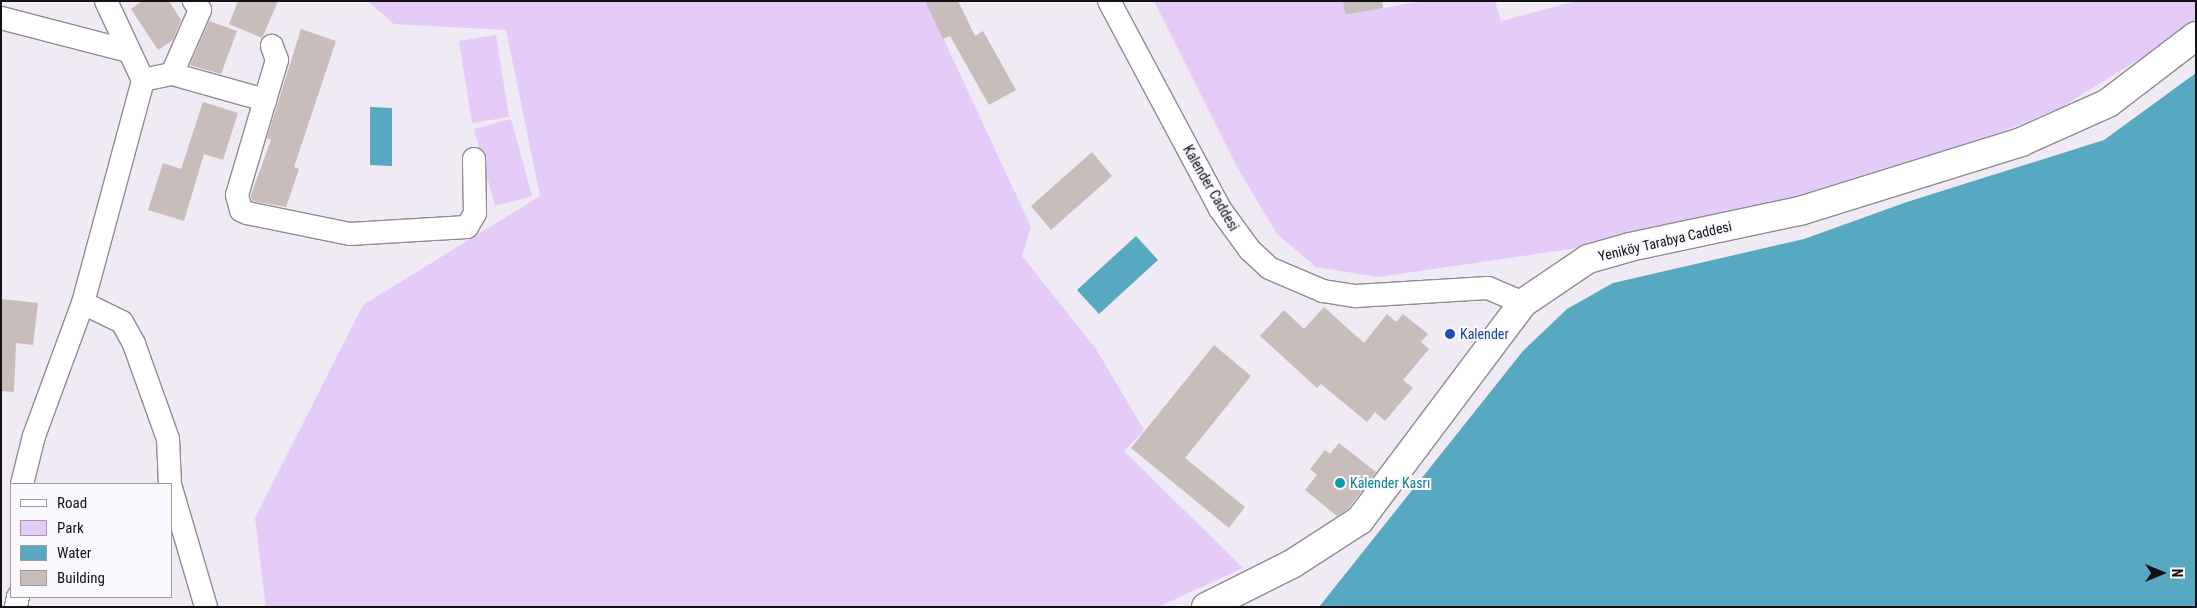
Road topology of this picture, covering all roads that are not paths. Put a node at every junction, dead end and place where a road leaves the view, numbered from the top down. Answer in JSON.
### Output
{"nodes":[{"id":1,"x":106,"y":1,"type":"edge"},
{"id":2,"x":194,"y":1,"type":"edge"},
{"id":3,"x":1109,"y":1,"type":"edge"},
{"id":4,"x":1,"y":18,"type":"edge"},
{"id":5,"x":2196,"y":36,"type":"edge"},
{"id":6,"x":272,"y":46,"type":"dead end"},
{"id":7,"x":129,"y":51,"type":"junction"},
{"id":8,"x":172,"y":74,"type":"junction"},
{"id":9,"x":143,"y":80,"type":"junction"},
{"id":10,"x":265,"y":100,"type":"junction"},
{"id":11,"x":474,"y":159,"type":"dead end"},
{"id":12,"x":83,"y":303,"type":"junction"},
{"id":13,"x":1523,"y":303,"type":"junction"},
{"id":14,"x":22,"y":483,"type":"edge"},
{"id":15,"x":171,"y":483,"type":"edge"},
{"id":16,"x":172,"y":489,"type":"edge"},
{"id":17,"x":206,"y":607,"type":"edge"},
{"id":18,"x":1206,"y":607,"type":"edge"}],
"edges":[{"from":1,"to":7,"type":"street"},
{"from":2,"to":8,"type":"street"},
{"from":3,"to":13,"type":"street","name":"Kalender Caddesi"},
{"from":4,"to":7,"type":"street"},
{"from":5,"to":13,"type":"main road","name":"Yeniköy Tarabya Caddesi"},
{"from":6,"to":10,"type":"street"},
{"from":7,"to":9,"type":"street"},
{"from":8,"to":9,"type":"street"},
{"from":8,"to":10,"type":"street"},
{"from":9,"to":12,"type":"street"},
{"from":10,"to":11,"type":"street"},
{"from":12,"to":14,"type":"street"},
{"from":12,"to":15,"type":"street"},
{"from":13,"to":18,"type":"main road","name":"Yeniköy Tarabya Caddesi"},
{"from":16,"to":17,"type":"street"}]}
